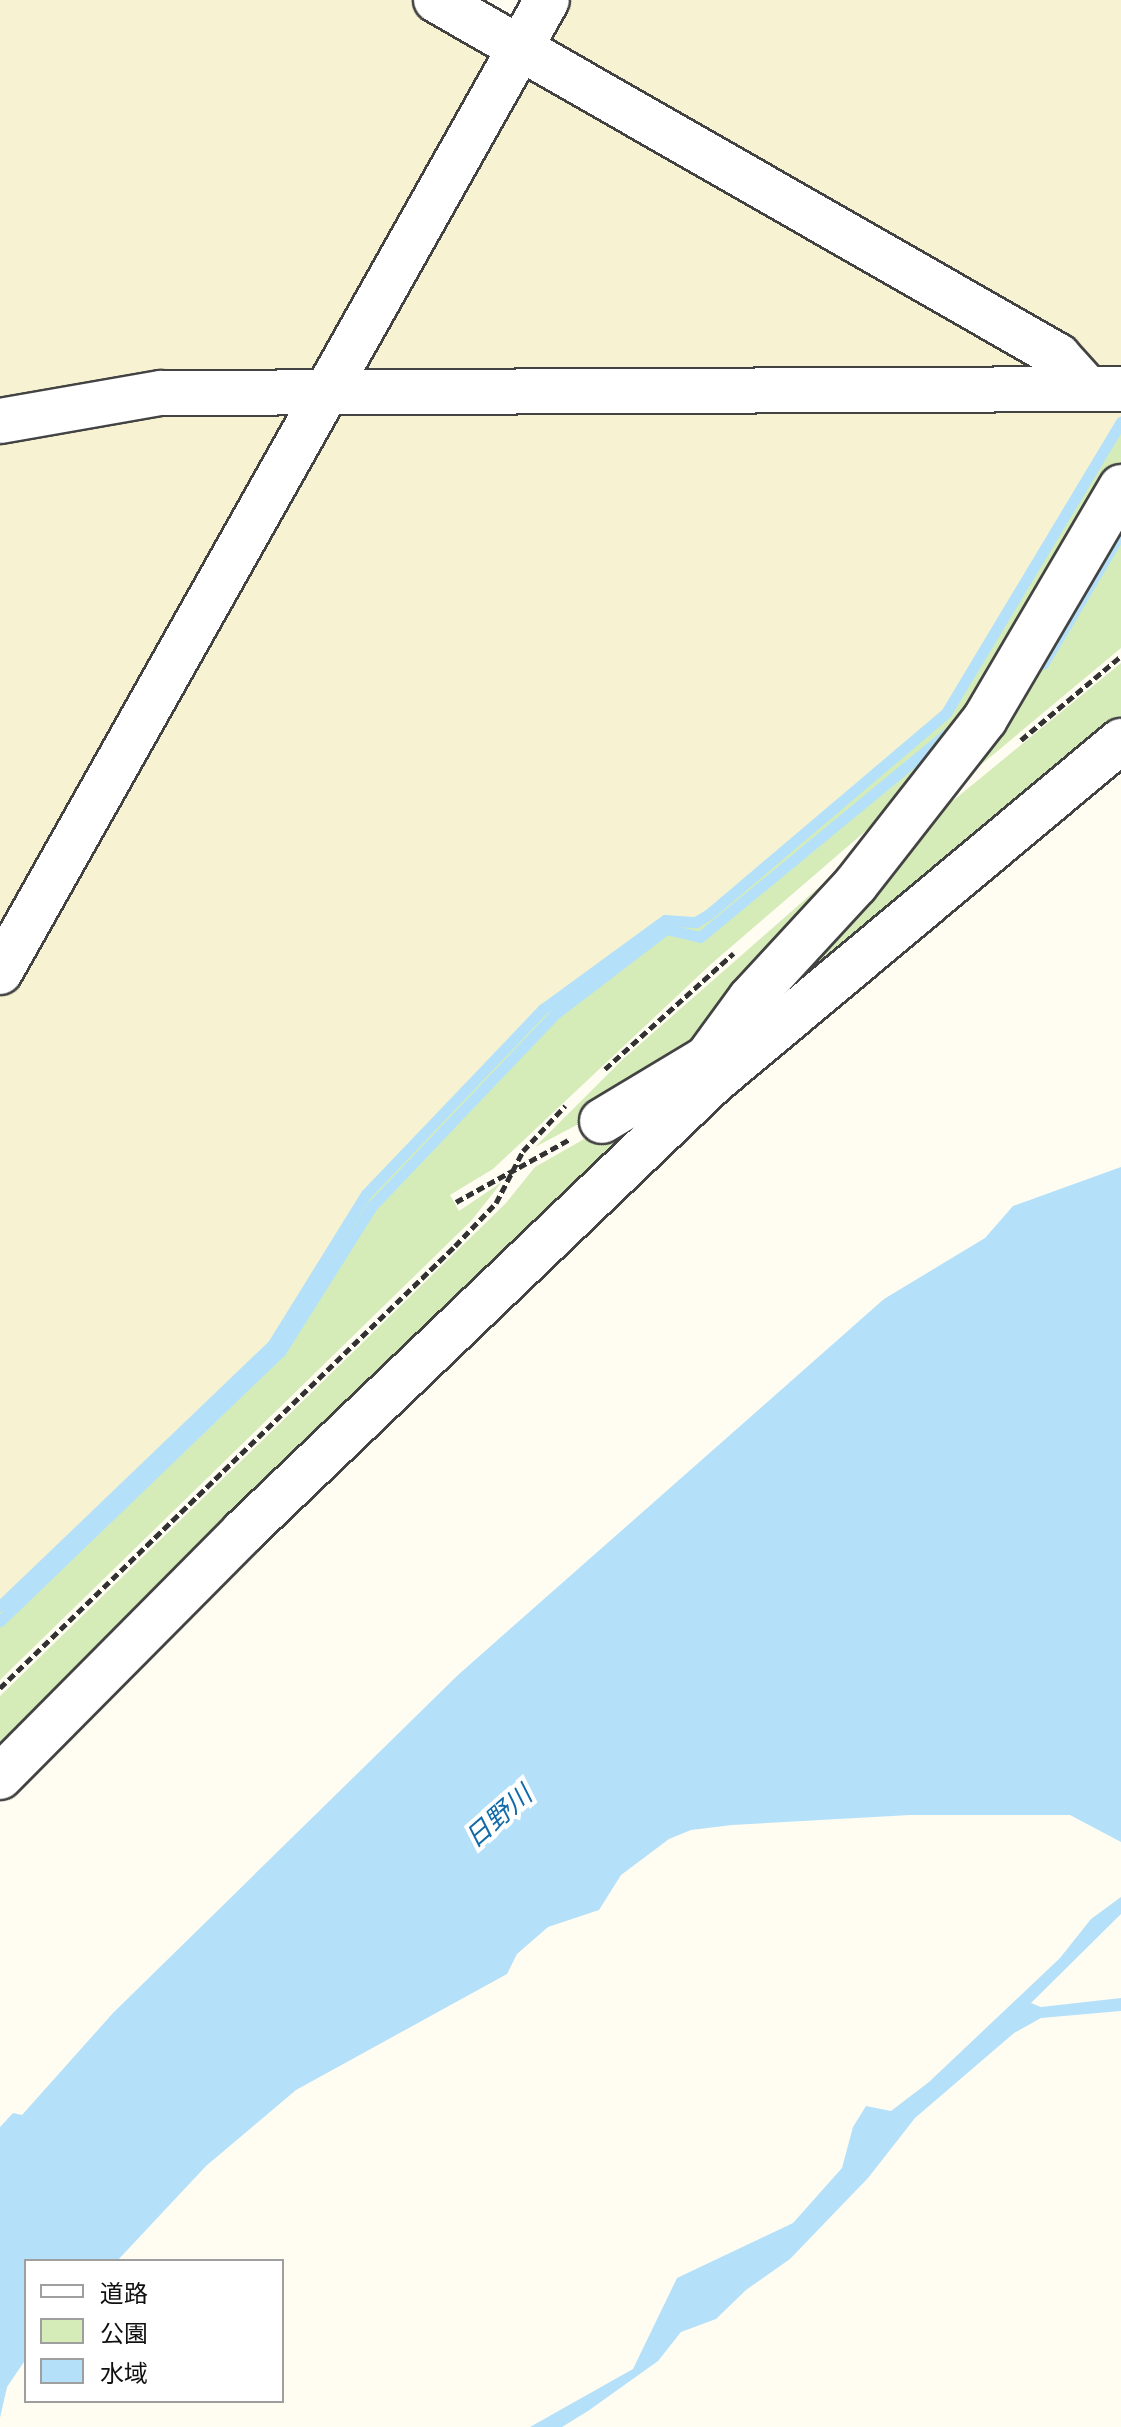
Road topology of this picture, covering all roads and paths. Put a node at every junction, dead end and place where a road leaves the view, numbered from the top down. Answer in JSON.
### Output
{"nodes":[{"id":1,"x":436,"y":0,"type":"edge"},
{"id":2,"x":547,"y":0,"type":"edge"},
{"id":3,"x":520,"y":47,"type":"junction"},
{"id":4,"x":1104,"y":388,"type":"edge"},
{"id":5,"x":328,"y":393,"type":"junction"},
{"id":6,"x":0,"y":421,"type":"edge"},
{"id":7,"x":1121,"y":487,"type":"edge"},
{"id":8,"x":1121,"y":741,"type":"edge"},
{"id":9,"x":744,"y":943,"type":"dead end"},
{"id":10,"x":0,"y":972,"type":"edge"},
{"id":11,"x":710,"y":1070,"type":"junction"},
{"id":12,"x":596,"y":1077,"type":"dead end"},
{"id":13,"x":588,"y":1109,"type":"junction"},
{"id":14,"x":517,"y":1166,"type":"junction"},
{"id":15,"x":456,"y":1202,"type":"dead end"},
{"id":16,"x":0,"y":1688,"type":"edge"},
{"id":17,"x":0,"y":1777,"type":"edge"}],
"edges":[{"from":1,"to":3,"type":"street"},
{"from":2,"to":3,"type":"street"},
{"from":3,"to":4,"type":"street"},
{"from":3,"to":5,"type":"street"},
{"from":4,"to":5,"type":"street"},
{"from":5,"to":6,"type":"street"},
{"from":5,"to":10,"type":"street"},
{"from":7,"to":11,"type":"street"},
{"from":8,"to":11,"type":"street"},
{"from":9,"to":12,"type":"path"},
{"from":11,"to":13,"type":"street"},
{"from":11,"to":17,"type":"street"},
{"from":13,"to":14,"type":"path"},
{"from":13,"to":14,"type":"path"},
{"from":14,"to":15,"type":"path"},
{"from":14,"to":16,"type":"path"}]}
